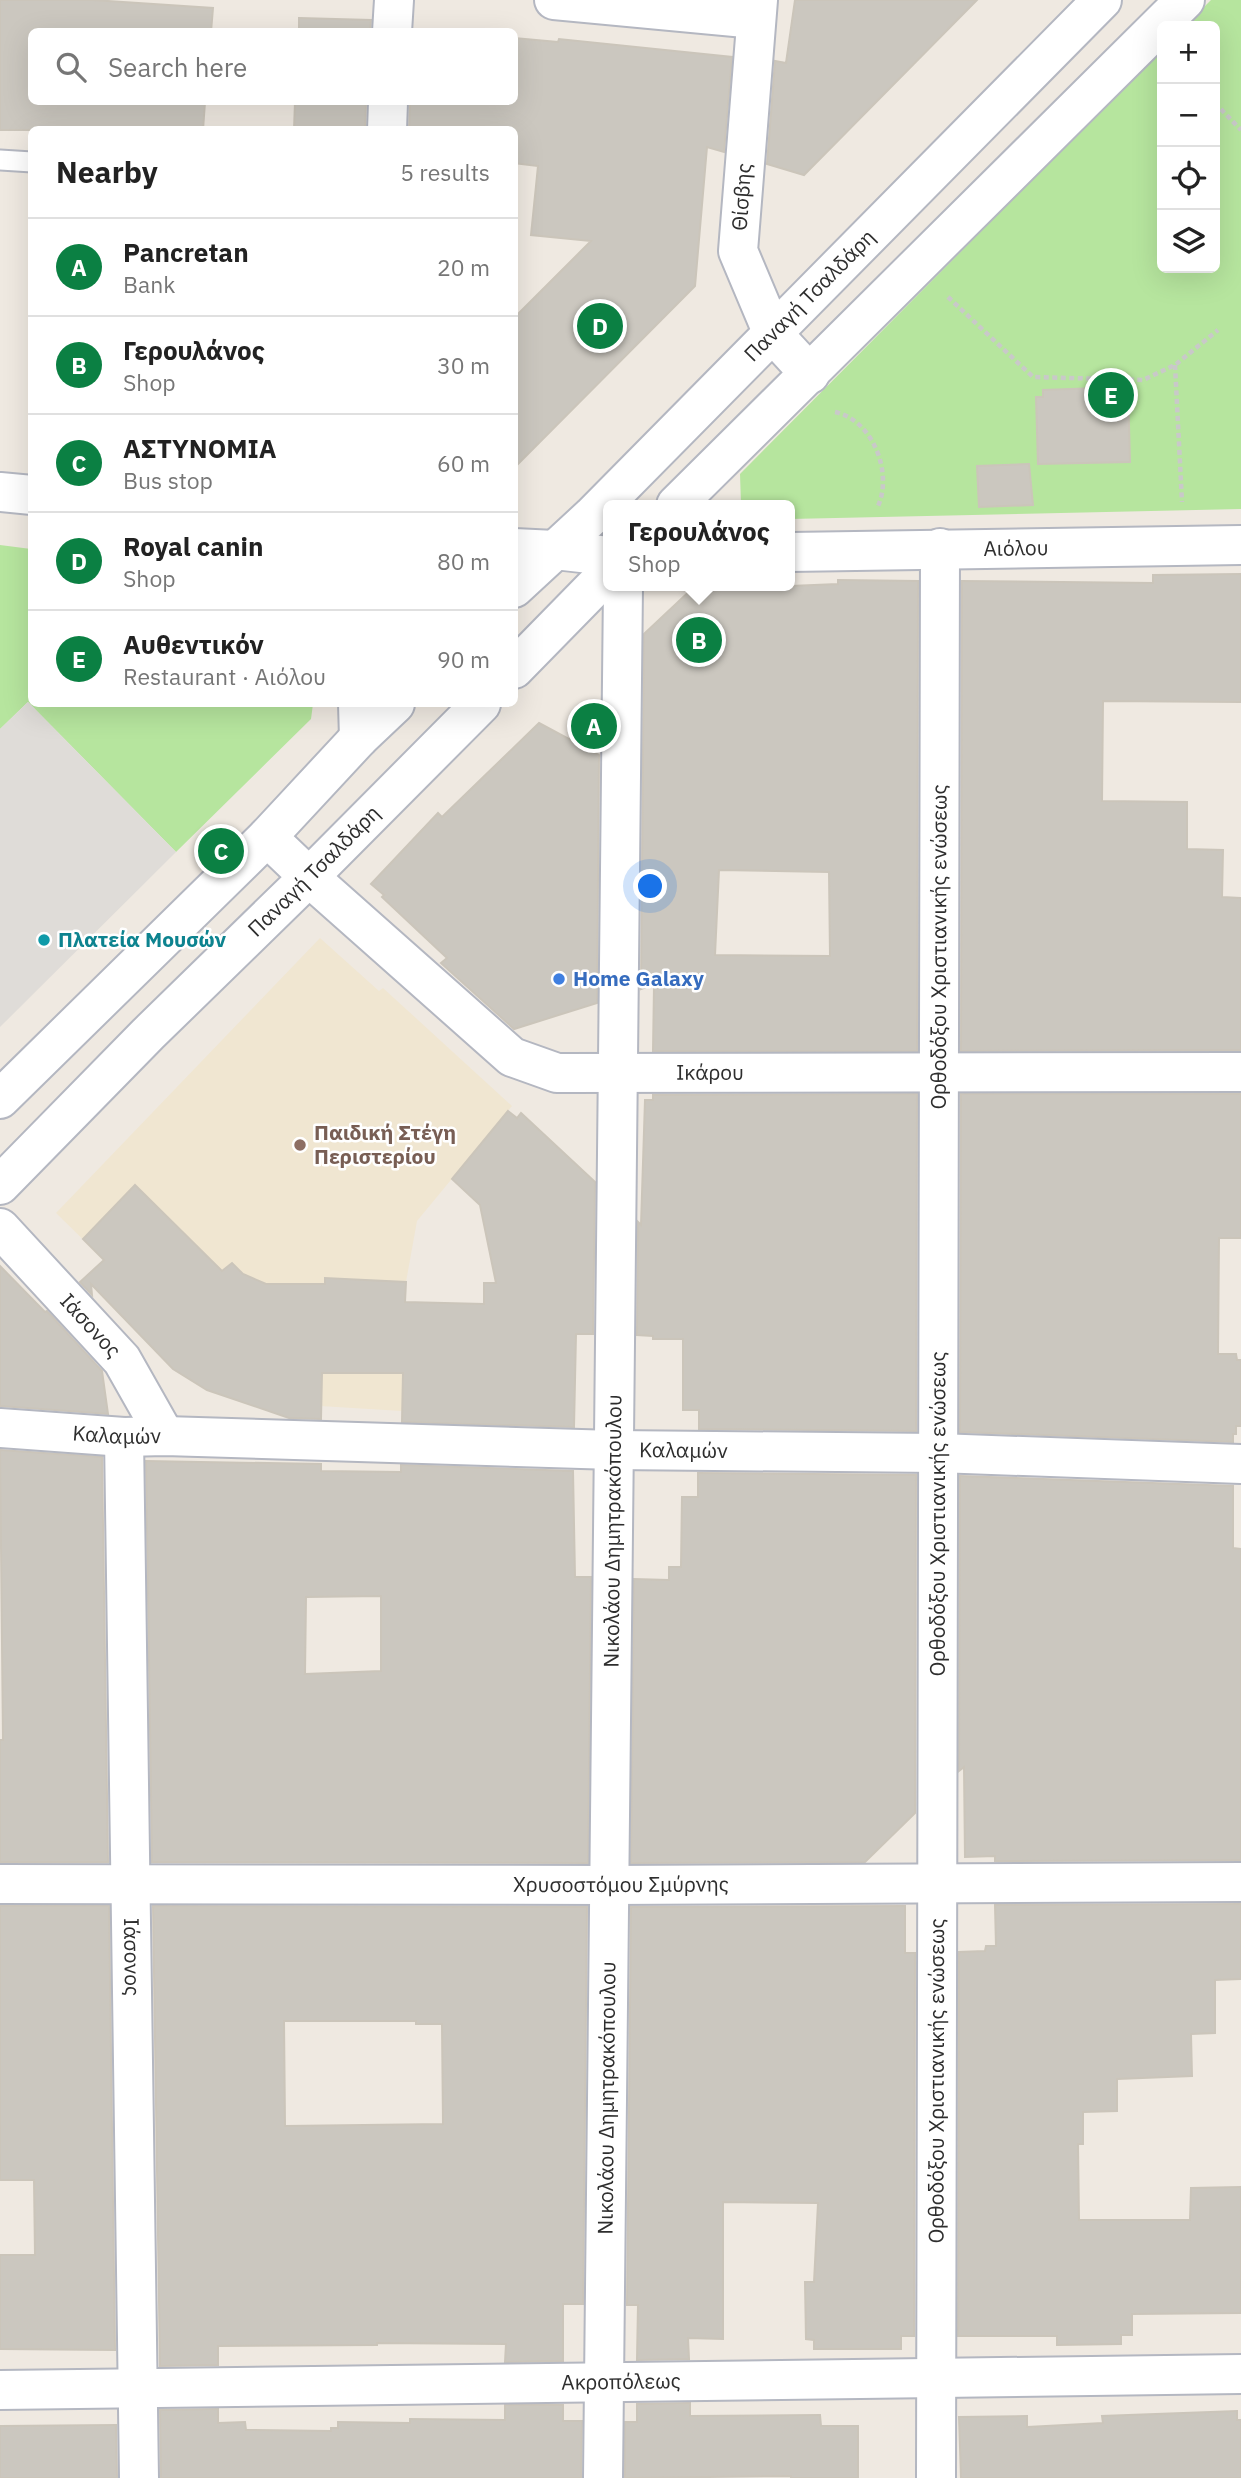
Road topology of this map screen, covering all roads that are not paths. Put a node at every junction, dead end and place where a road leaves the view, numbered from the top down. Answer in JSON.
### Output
{"nodes":[{"id":1,"x":394,"y":0,"type":"edge"},
{"id":2,"x":554,"y":0,"type":"edge"},
{"id":3,"x":1102,"y":0,"type":"edge"},
{"id":4,"x":1185,"y":0,"type":"edge"},
{"id":5,"x":757,"y":10,"type":"edge"},
{"id":6,"x":392,"y":28,"type":"edge"},
{"id":7,"x":388,"y":105,"type":"edge"},
{"id":8,"x":387,"y":126,"type":"edge"},
{"id":9,"x":0,"y":160,"type":"edge"},
{"id":10,"x":28,"y":162,"type":"edge"},
{"id":11,"x":773,"y":334,"type":"junction"},
{"id":12,"x":810,"y":374,"type":"junction"},
{"id":13,"x":0,"y":492,"type":"edge"},
{"id":14,"x":28,"y":495,"type":"edge"},
{"id":15,"x":609,"y":500,"type":"edge"},
{"id":16,"x":681,"y":500,"type":"edge"},
{"id":17,"x":603,"y":506,"type":"edge"},
{"id":18,"x":1241,"y":545,"type":"edge"},
{"id":19,"x":518,"y":548,"type":"edge"},
{"id":20,"x":940,"y":548,"type":"junction"},
{"id":21,"x":555,"y":550,"type":"junction"},
{"id":22,"x":795,"y":552,"type":"edge"},
{"id":23,"x":603,"y":555,"type":"edge"},
{"id":24,"x":603,"y":578,"type":"edge"},
{"id":25,"x":518,"y":584,"type":"edge"},
{"id":26,"x":622,"y":591,"type":"edge"},
{"id":27,"x":518,"y":665,"type":"edge"},
{"id":28,"x":388,"y":707,"type":"edge"},
{"id":29,"x":478,"y":707,"type":"edge"},
{"id":30,"x":358,"y":721,"type":"edge"},
{"id":31,"x":267,"y":837,"type":"junction"},
{"id":32,"x":309,"y":877,"type":"junction"},
{"id":33,"x":1241,"y":1072,"type":"edge"},
{"id":34,"x":618,"y":1074,"type":"junction"},
{"id":35,"x":938,"y":1074,"type":"junction"},
{"id":36,"x":0,"y":1099,"type":"edge"},
{"id":37,"x":0,"y":1185,"type":"edge"},
{"id":38,"x":0,"y":1228,"type":"edge"},
{"id":39,"x":0,"y":1428,"type":"edge"},
{"id":40,"x":165,"y":1436,"type":"junction"},
{"id":41,"x":124,"y":1437,"type":"junction"},
{"id":42,"x":614,"y":1450,"type":"junction"},
{"id":43,"x":938,"y":1453,"type":"junction"},
{"id":44,"x":1241,"y":1464,"type":"edge"},
{"id":45,"x":937,"y":1881,"type":"junction"},
{"id":46,"x":1241,"y":1882,"type":"edge"},
{"id":47,"x":130,"y":1883,"type":"junction"},
{"id":48,"x":0,"y":1884,"type":"edge"},
{"id":49,"x":609,"y":1885,"type":"junction"},
{"id":50,"x":1241,"y":2374,"type":"edge"},
{"id":51,"x":936,"y":2378,"type":"junction"},
{"id":52,"x":604,"y":2381,"type":"junction"},
{"id":53,"x":0,"y":2390,"type":"edge"},
{"id":54,"x":138,"y":2390,"type":"junction"},
{"id":55,"x":139,"y":2478,"type":"edge"},
{"id":56,"x":603,"y":2478,"type":"edge"},
{"id":57,"x":936,"y":2478,"type":"edge"}],
"edges":[{"from":1,"to":6,"type":"street"},
{"from":2,"to":5,"type":"street"},
{"from":3,"to":11,"type":"street","name":"Παναγή Τσαλδάρη"},
{"from":4,"to":12,"type":"street"},
{"from":5,"to":11,"type":"street","name":"Θίσβης"},
{"from":7,"to":8,"type":"street"},
{"from":9,"to":10,"type":"lane"},
{"from":11,"to":12,"type":"street","name":"Θίσβης"},
{"from":11,"to":15,"type":"street","name":"Παναγή Τσαλδάρη"},
{"from":12,"to":16,"type":"street"},
{"from":13,"to":14,"type":"street"},
{"from":17,"to":21,"type":"street","name":"Παναγή Τσαλδάρη"},
{"from":18,"to":20,"type":"street","name":"Αιόλου"},
{"from":19,"to":21,"type":"street"},
{"from":20,"to":22,"type":"street","name":"Αιόλου"},
{"from":20,"to":35,"type":"street","name":"Ορθοδόξου Χριστιανικής ενώσεως"},
{"from":21,"to":23,"type":"street"},
{"from":21,"to":25,"type":"street","name":"Παναγή Τσαλδάρη"},
{"from":24,"to":27,"type":"street"},
{"from":26,"to":34,"type":"street","name":"Νικολάου Δημητρακόπουλου"},
{"from":28,"to":30,"type":"street"},
{"from":29,"to":32,"type":"street","name":"Παναγή Τσαλδάρη"},
{"from":30,"to":31,"type":"street"},
{"from":31,"to":32,"type":"street","name":"Ικάρου"},
{"from":31,"to":36,"type":"street"},
{"from":32,"to":34,"type":"street","name":"Ικάρου"},
{"from":32,"to":37,"type":"street","name":"Παναγή Τσαλδάρη"},
{"from":33,"to":35,"type":"street","name":"Ικάρου"},
{"from":34,"to":35,"type":"street","name":"Ικάρου"},
{"from":34,"to":42,"type":"street","name":"Νικολάου Δημητρακόπουλου"},
{"from":35,"to":43,"type":"street","name":"Ορθοδόξου Χριστιανικής ενώσεως"},
{"from":38,"to":40,"type":"street","name":"Ιάσονος"},
{"from":39,"to":41,"type":"street","name":"Καλαμών"},
{"from":40,"to":41,"type":"street","name":"Καλαμών"},
{"from":40,"to":42,"type":"street","name":"Καλαμών"},
{"from":41,"to":47,"type":"street","name":"Ιάσονος"},
{"from":42,"to":43,"type":"street","name":"Καλαμών"},
{"from":42,"to":49,"type":"street","name":"Νικολάου Δημητρακόπουλου"},
{"from":43,"to":44,"type":"street","name":"Καλαμών"},
{"from":43,"to":45,"type":"street","name":"Ορθοδόξου Χριστιανικής ενώσεως"},
{"from":45,"to":46,"type":"street","name":"Χρυσοστόμου Σμύρνης"},
{"from":45,"to":49,"type":"street","name":"Χρυσοστόμου Σμύρνης"},
{"from":45,"to":51,"type":"street","name":"Ορθοδόξου Χριστιανικής ενώσεως"},
{"from":47,"to":48,"type":"street","name":"Χρυσοστόμου Σμύρνης"},
{"from":47,"to":49,"type":"street","name":"Χρυσοστόμου Σμύρνης"},
{"from":47,"to":54,"type":"street","name":"Ιάσονος"},
{"from":49,"to":52,"type":"street","name":"Νικολάου Δημητρακόπουλου"},
{"from":50,"to":51,"type":"street","name":"Ακροπόλεως"},
{"from":51,"to":52,"type":"street","name":"Ακροπόλεως"},
{"from":51,"to":57,"type":"street","name":"Ορθοδόξου Χριστιανικής ενώσεως"},
{"from":52,"to":54,"type":"street","name":"Ακροπόλεως"},
{"from":52,"to":56,"type":"street","name":"Νικολάου Δημητρακόπουλου"},
{"from":53,"to":54,"type":"street","name":"Ακροπόλεως"},
{"from":54,"to":55,"type":"street","name":"Ιάσονος"}]}
